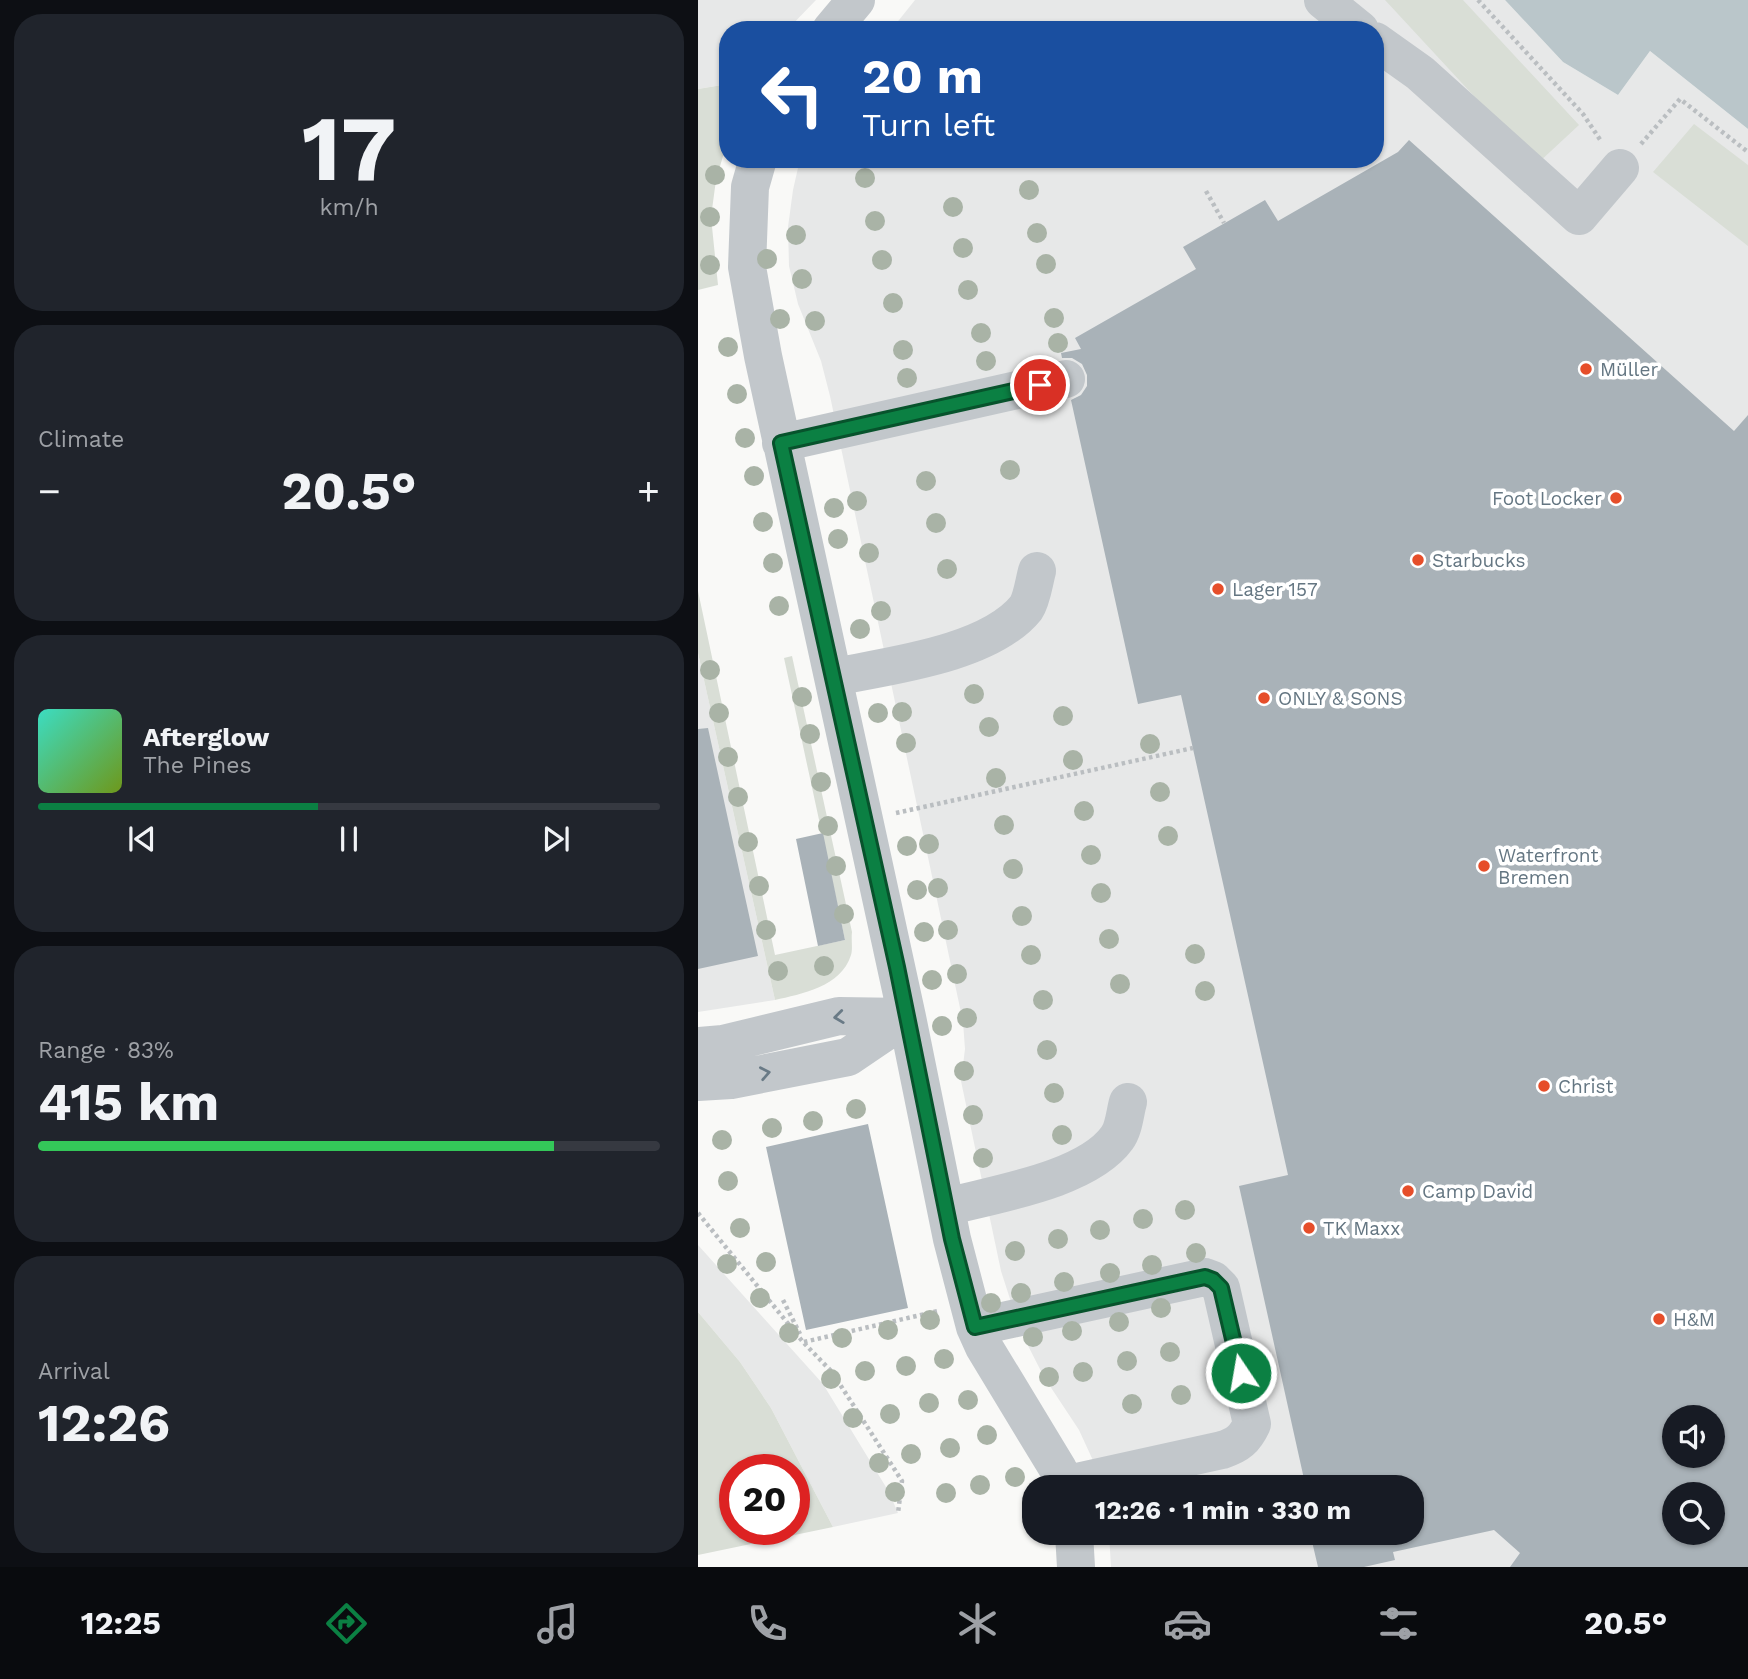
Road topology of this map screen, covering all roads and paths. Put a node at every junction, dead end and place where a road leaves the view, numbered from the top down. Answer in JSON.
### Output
{"nodes":[{"id":1,"x":856,"y":0,"type":"edge"},
{"id":2,"x":1323,"y":0,"type":"edge"},
{"id":3,"x":1478,"y":0,"type":"edge"},
{"id":4,"x":839,"y":21,"type":"edge"},
{"id":5,"x":1349,"y":21,"type":"edge"},
{"id":6,"x":1384,"y":47,"type":"edge"},
{"id":7,"x":1748,"y":152,"type":"edge"},
{"id":8,"x":755,"y":168,"type":"edge"},
{"id":9,"x":1620,"y":168,"type":"junction"},
{"id":10,"x":1206,"y":191,"type":"dead end"},
{"id":11,"x":1224,"y":223,"type":"dead end"},
{"id":12,"x":1066,"y":379,"type":"dead end"},
{"id":13,"x":781,"y":443,"type":"junction"},
{"id":14,"x":1037,"y":571,"type":"dead end"},
{"id":15,"x":834,"y":677,"type":"junction"},
{"id":16,"x":1193,"y":748,"type":"dead end"},
{"id":17,"x":865,"y":820,"type":"junction"},
{"id":18,"x":907,"y":1017,"type":"junction"},
{"id":19,"x":698,"y":1046,"type":"edge"},
{"id":20,"x":698,"y":1082,"type":"edge"},
{"id":21,"x":1128,"y":1102,"type":"dead end"},
{"id":22,"x":946,"y":1207,"type":"junction"},
{"id":23,"x":698,"y":1213,"type":"edge"},
{"id":24,"x":783,"y":1300,"type":"dead end"},
{"id":25,"x":972,"y":1316,"type":"junction"},
{"id":26,"x":804,"y":1342,"type":"junction"},
{"id":27,"x":1060,"y":1475,"type":"edge"},
{"id":28,"x":1110,"y":1475,"type":"edge"},
{"id":29,"x":898,"y":1513,"type":"dead end"},
{"id":30,"x":1075,"y":1545,"type":"edge"},
{"id":31,"x":1076,"y":1567,"type":"edge"}],
"edges":[{"from":1,"to":4,"type":"street"},
{"from":2,"to":5,"type":"street"},
{"from":3,"to":9,"type":"path"},
{"from":6,"to":9,"type":"street"},
{"from":7,"to":9,"type":"path"},
{"from":8,"to":13,"type":"street"},
{"from":10,"to":11,"type":"path"},
{"from":12,"to":13,"type":"street"},
{"from":13,"to":15,"type":"street"},
{"from":14,"to":15,"type":"street"},
{"from":15,"to":17,"type":"street"},
{"from":16,"to":17,"type":"path"},
{"from":17,"to":18,"type":"street"},
{"from":18,"to":19,"type":"street","one_way":true},
{"from":20,"to":18,"type":"street","one_way":true},
{"from":18,"to":22,"type":"street"},
{"from":21,"to":22,"type":"street"},
{"from":22,"to":25,"type":"street"},
{"from":23,"to":26,"type":"path"},
{"from":24,"to":26,"type":"path"},
{"from":25,"to":26,"type":"path"},
{"from":25,"to":27,"type":"street"},
{"from":25,"to":28,"type":"street"},
{"from":26,"to":29,"type":"path"},
{"from":30,"to":31,"type":"street"}]}
